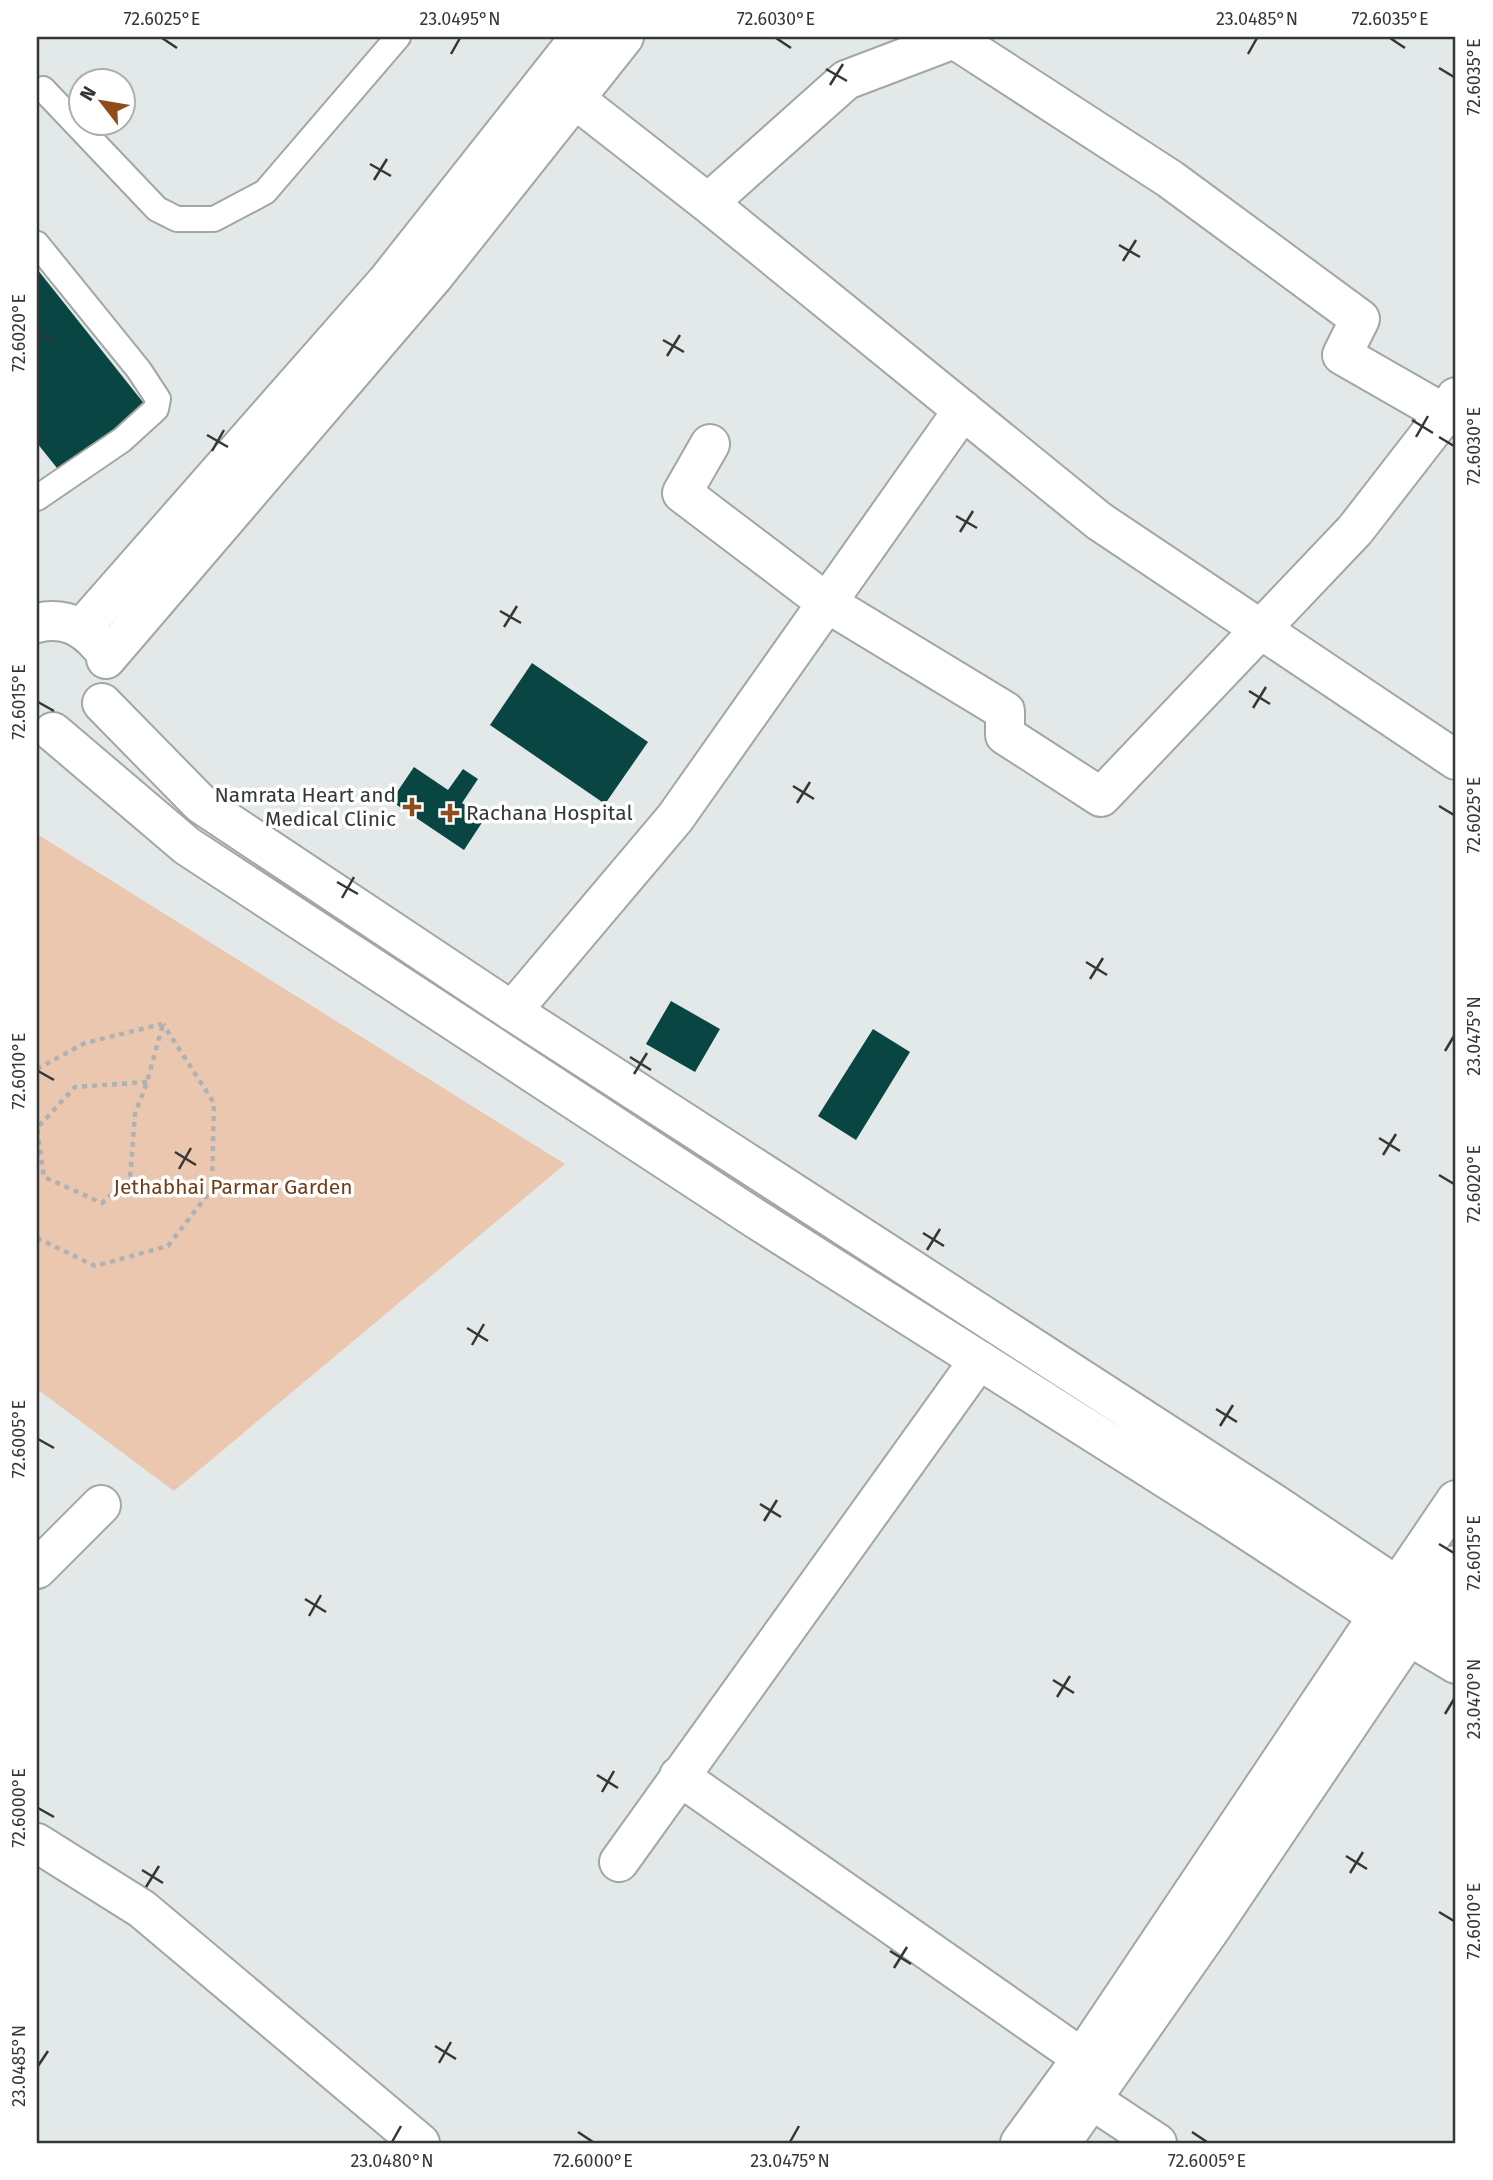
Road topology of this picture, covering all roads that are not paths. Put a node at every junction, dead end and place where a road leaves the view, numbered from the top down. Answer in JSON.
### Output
{"nodes":[{"id":1,"x":398,"y":37,"type":"edge"},
{"id":2,"x":580,"y":37,"type":"edge"},
{"id":3,"x":624,"y":37,"type":"edge"},
{"id":4,"x":39,"y":89,"type":"edge"},
{"id":5,"x":575,"y":99,"type":"junction"},
{"id":6,"x":708,"y":203,"type":"junction"},
{"id":7,"x":37,"y":244,"type":"edge"},
{"id":8,"x":1451,"y":405,"type":"edge"},
{"id":9,"x":963,"y":410,"type":"junction"},
{"id":10,"x":710,"y":444,"type":"dead end"},
{"id":11,"x":37,"y":498,"type":"edge"},
{"id":12,"x":827,"y":603,"type":"junction"},
{"id":13,"x":37,"y":623,"type":"edge"},
{"id":14,"x":82,"y":628,"type":"junction"},
{"id":15,"x":1261,"y":629,"type":"junction"},
{"id":16,"x":106,"y":659,"type":"junction"},
{"id":17,"x":102,"y":703,"type":"junction"},
{"id":18,"x":45,"y":731,"type":"edge"},
{"id":19,"x":1456,"y":760,"type":"edge"},
{"id":20,"x":512,"y":1011,"type":"junction"},
{"id":21,"x":979,"y":1360,"type":"junction"},
{"id":22,"x":1456,"y":1500,"type":"edge"},
{"id":23,"x":101,"y":1505,"type":"dead end"},
{"id":24,"x":1456,"y":1565,"type":"edge"},
{"id":25,"x":37,"y":1569,"type":"edge"},
{"id":26,"x":1414,"y":1614,"type":"edge"},
{"id":27,"x":1456,"y":1664,"type":"edge"},
{"id":28,"x":679,"y":1776,"type":"junction"},
{"id":29,"x":37,"y":1843,"type":"edge"},
{"id":30,"x":619,"y":1862,"type":"dead end"},
{"id":31,"x":1082,"y":2058,"type":"junction"},
{"id":32,"x":1092,"y":2100,"type":"junction"},
{"id":33,"x":420,"y":2143,"type":"edge"},
{"id":34,"x":1020,"y":2143,"type":"edge"},
{"id":35,"x":1062,"y":2143,"type":"edge"},
{"id":36,"x":1157,"y":2143,"type":"edge"}],
"edges":[{"from":1,"to":4,"type":"lane"},
{"from":2,"to":14,"type":"main road"},
{"from":3,"to":5,"type":"main road"},
{"from":5,"to":6,"type":"main road"},
{"from":5,"to":16,"type":"main road"},
{"from":6,"to":8,"type":"main road"},
{"from":6,"to":9,"type":"main road"},
{"from":7,"to":11,"type":"lane"},
{"from":8,"to":15,"type":"main road"},
{"from":9,"to":12,"type":"main road"},
{"from":9,"to":15,"type":"main road"},
{"from":10,"to":12,"type":"main road"},
{"from":12,"to":15,"type":"main road"},
{"from":12,"to":20,"type":"main road"},
{"from":13,"to":14,"type":"main road"},
{"from":14,"to":16,"type":"main road"},
{"from":15,"to":19,"type":"main road"},
{"from":16,"to":17,"type":"main road"},
{"from":17,"to":18,"type":"main road"},
{"from":17,"to":20,"type":"main road"},
{"from":18,"to":21,"type":"main road"},
{"from":20,"to":26,"type":"main road"},
{"from":21,"to":26,"type":"main road"},
{"from":21,"to":28,"type":"main road"},
{"from":22,"to":26,"type":"main road"},
{"from":23,"to":25,"type":"main road"},
{"from":24,"to":26,"type":"main road"},
{"from":26,"to":27,"type":"main road"},
{"from":26,"to":31,"type":"main road"},
{"from":26,"to":32,"type":"main road"},
{"from":28,"to":30,"type":"main road"},
{"from":28,"to":31,"type":"main road"},
{"from":29,"to":33,"type":"main road"},
{"from":31,"to":34,"type":"main road"},
{"from":32,"to":35,"type":"main road"},
{"from":32,"to":36,"type":"main road"}]}
